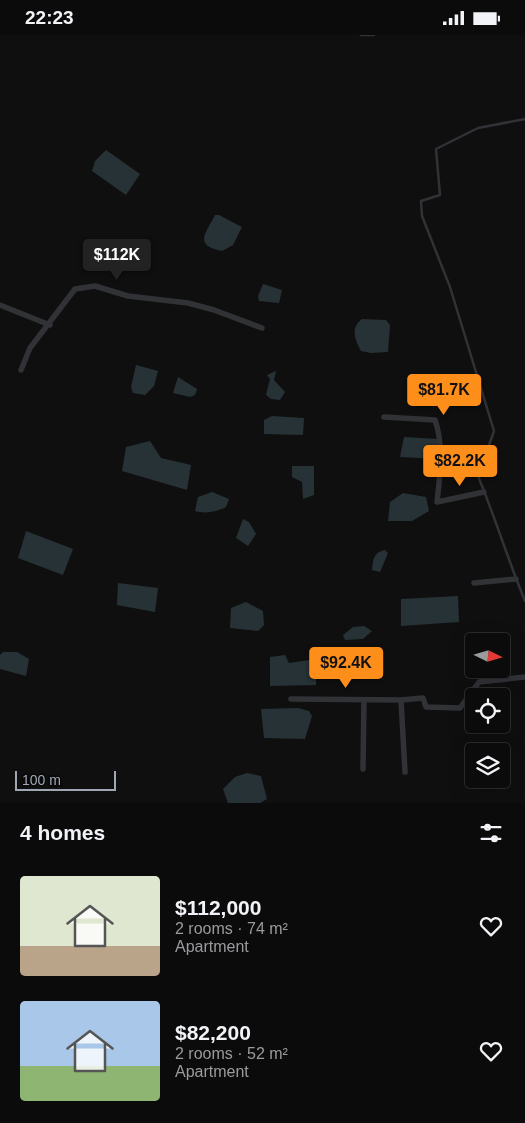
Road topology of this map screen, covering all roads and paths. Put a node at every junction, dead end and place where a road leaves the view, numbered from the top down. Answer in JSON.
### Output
{"nodes":[{"id":1,"x":361,"y":35,"type":"edge"},
{"id":2,"x":374,"y":35,"type":"edge"},
{"id":3,"x":525,"y":119,"type":"edge"},
{"id":4,"x":0,"y":305,"type":"edge"},
{"id":5,"x":50,"y":325,"type":"junction"},
{"id":6,"x":262,"y":328,"type":"dead end"},
{"id":7,"x":21,"y":370,"type":"dead end"},
{"id":8,"x":384,"y":417,"type":"dead end"},
{"id":9,"x":484,"y":492,"type":"junction"},
{"id":10,"x":516,"y":579,"type":"junction"},
{"id":11,"x":474,"y":583,"type":"dead end"},
{"id":12,"x":525,"y":601,"type":"edge"},
{"id":13,"x":525,"y":677,"type":"edge"},
{"id":14,"x":291,"y":699,"type":"dead end"},
{"id":15,"x":364,"y":700,"type":"junction"},
{"id":16,"x":401,"y":700,"type":"junction"},
{"id":17,"x":363,"y":769,"type":"dead end"},
{"id":18,"x":405,"y":772,"type":"dead end"}],
"edges":[{"from":1,"to":2,"type":"lane"},
{"from":3,"to":9,"type":"lane"},
{"from":4,"to":5,"type":"street"},
{"from":5,"to":6,"type":"street"},
{"from":5,"to":7,"type":"street"},
{"from":8,"to":9,"type":"street"},
{"from":9,"to":10,"type":"lane"},
{"from":10,"to":11,"type":"street"},
{"from":10,"to":12,"type":"lane"},
{"from":13,"to":16,"type":"street"},
{"from":14,"to":15,"type":"street"},
{"from":15,"to":16,"type":"street"},
{"from":15,"to":17,"type":"street"},
{"from":16,"to":18,"type":"street"}]}
